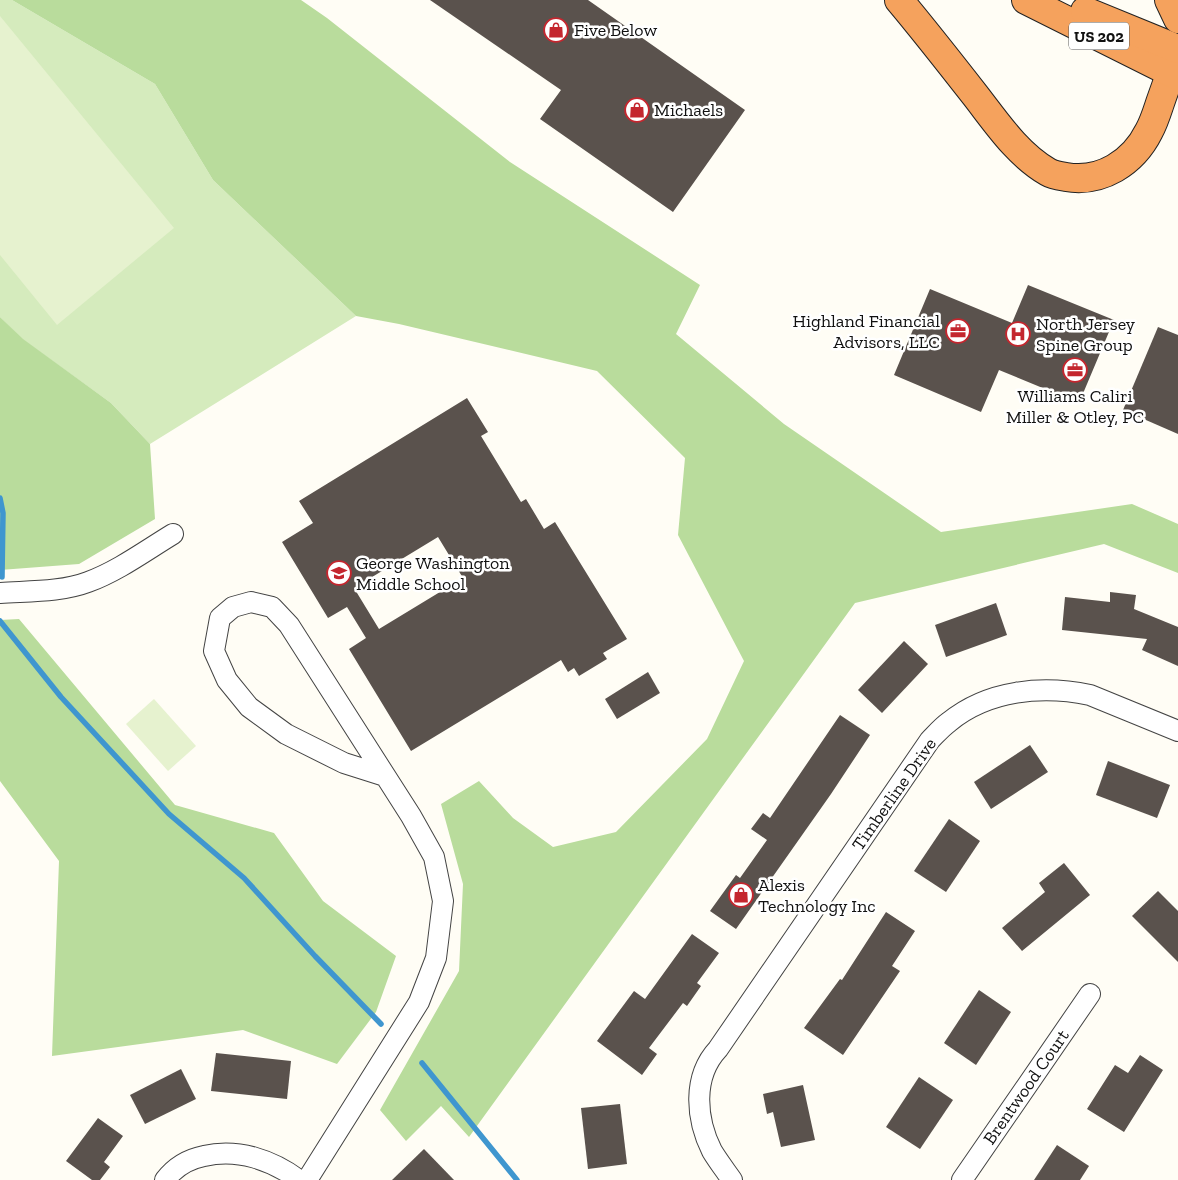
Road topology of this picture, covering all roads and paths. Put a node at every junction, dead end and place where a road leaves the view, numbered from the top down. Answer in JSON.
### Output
{"nodes":[{"id":1,"x":899,"y":0,"type":"edge"},
{"id":2,"x":1026,"y":0,"type":"edge"},
{"id":3,"x":1058,"y":0,"type":"edge"},
{"id":4,"x":1169,"y":0,"type":"edge"},
{"id":5,"x":1178,"y":4,"type":"edge"},
{"id":6,"x":1178,"y":19,"type":"edge"},
{"id":7,"x":1176,"y":62,"type":"edge"},
{"id":8,"x":172,"y":534,"type":"dead end"},
{"id":9,"x":0,"y":593,"type":"edge"},
{"id":10,"x":1178,"y":731,"type":"edge"},
{"id":11,"x":386,"y":776,"type":"junction"},
{"id":12,"x":1090,"y":994,"type":"dead end"},
{"id":13,"x":166,"y":1180,"type":"edge"},
{"id":14,"x":299,"y":1180,"type":"edge"},
{"id":15,"x":307,"y":1180,"type":"edge"},
{"id":16,"x":732,"y":1180,"type":"edge"},
{"id":17,"x":962,"y":1180,"type":"edge"}],
"edges":[{"from":1,"to":7,"type":"highway"},
{"from":2,"to":7,"type":"highway","number":"US 202"},
{"from":3,"to":7,"type":"highway"},
{"from":4,"to":5,"type":"highway"},
{"from":4,"to":6,"type":"highway"},
{"from":8,"to":9,"type":"street"},
{"from":10,"to":16,"type":"street","name":"Timberline Drive"},
{"from":11,"to":11,"type":"street"},
{"from":11,"to":15,"type":"street"},
{"from":12,"to":17,"type":"street","name":"Brentwood Court"},
{"from":13,"to":14,"type":"street"}]}
